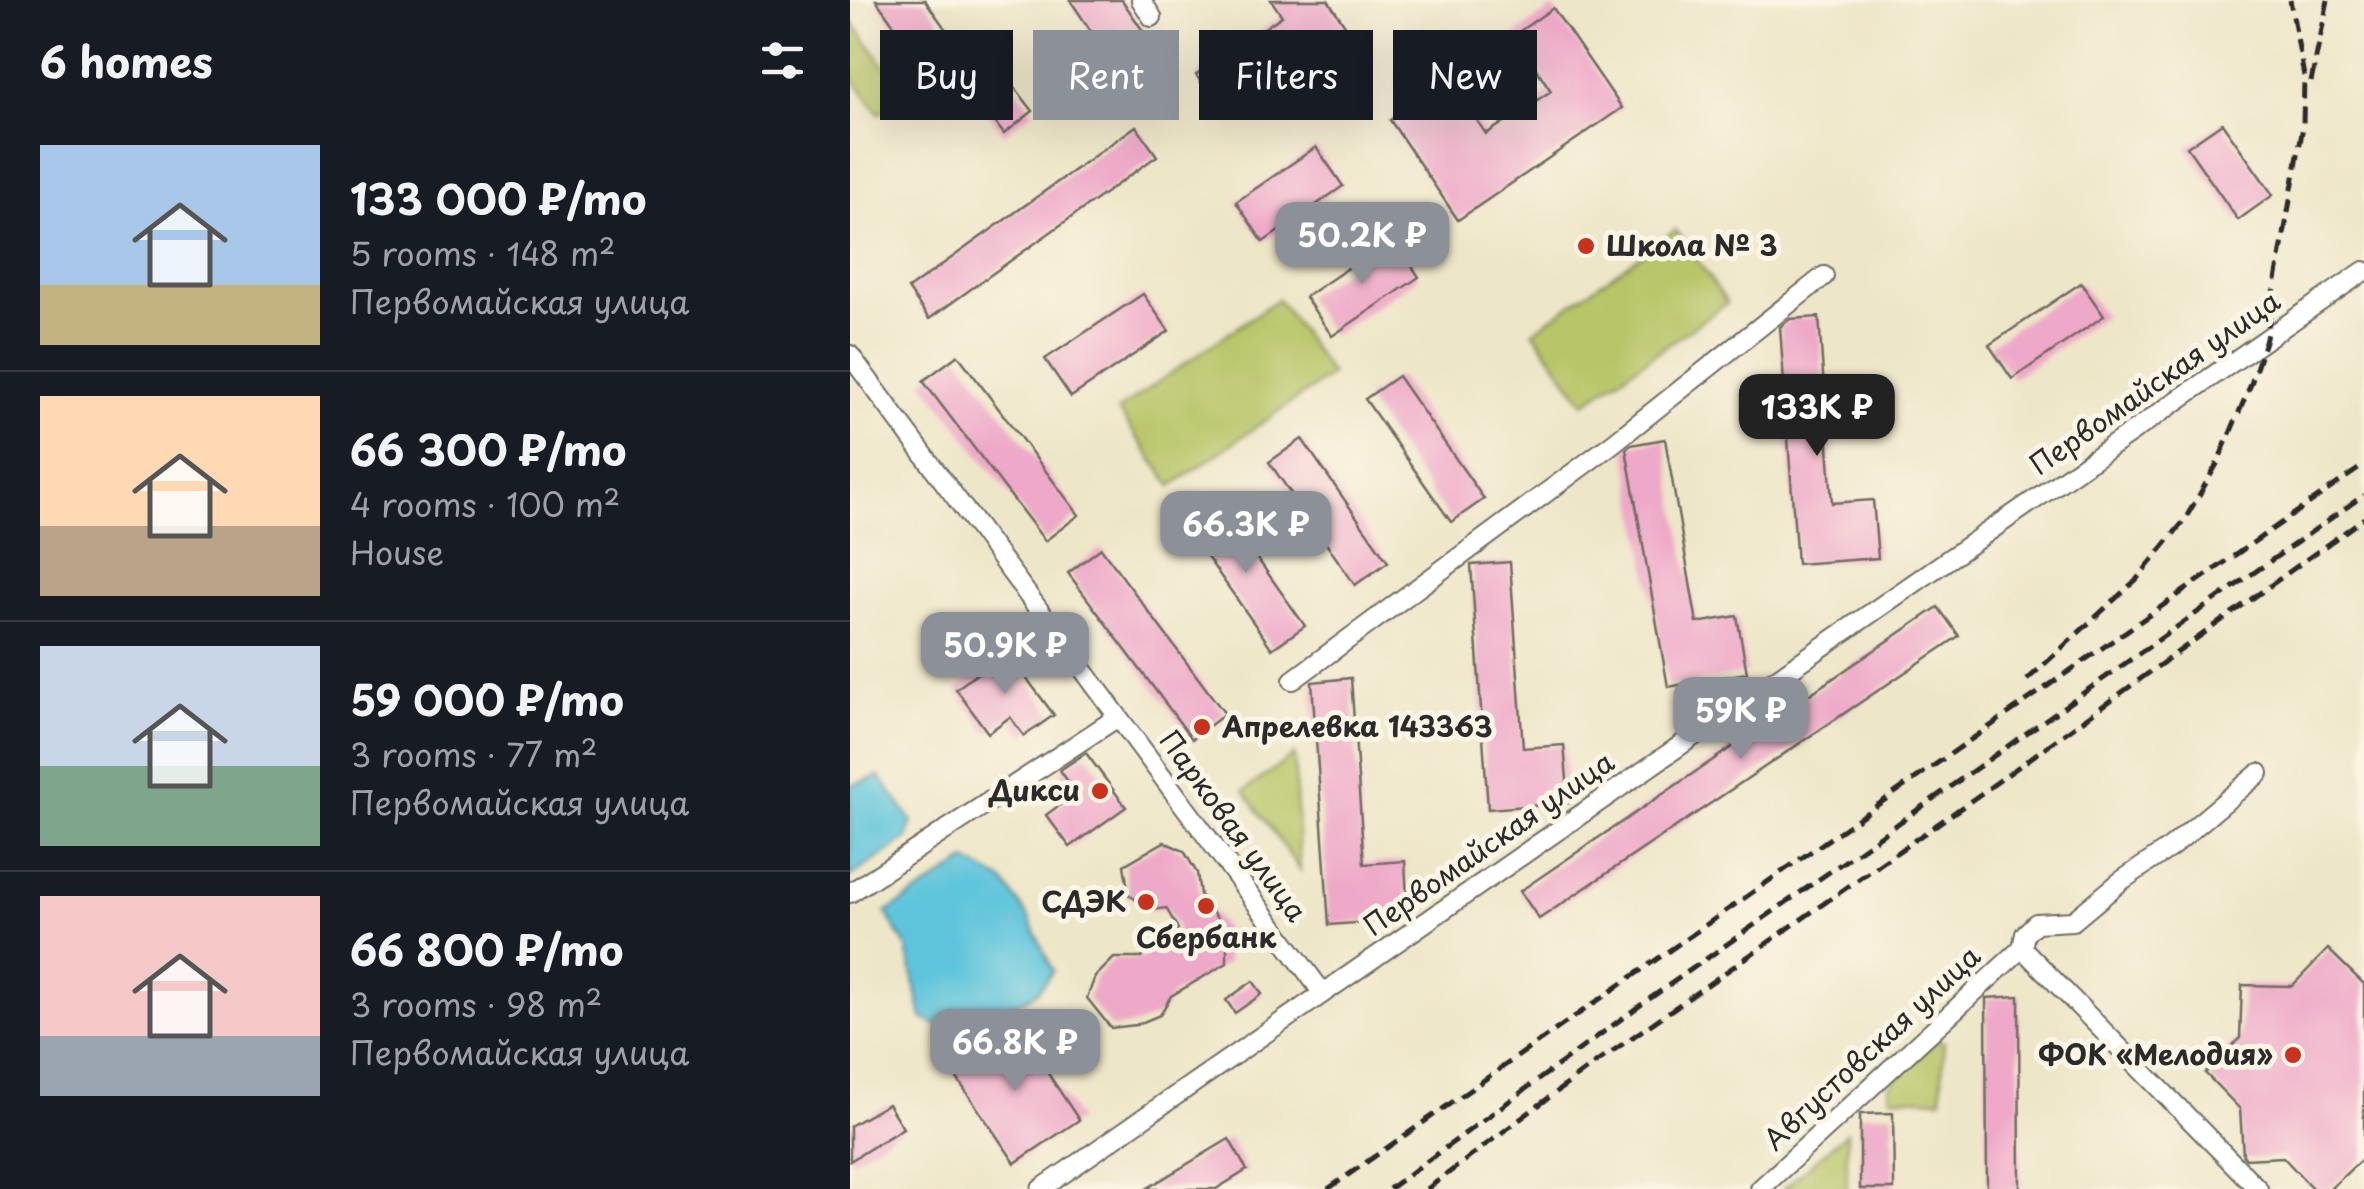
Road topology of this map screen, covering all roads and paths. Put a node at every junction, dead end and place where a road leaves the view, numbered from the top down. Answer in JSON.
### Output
{"nodes":[{"id":1,"x":1140,"y":0,"type":"edge"},
{"id":2,"x":1152,"y":17,"type":"dead end"},
{"id":3,"x":2364,"y":271,"type":"edge"},
{"id":4,"x":1824,"y":276,"type":"dead end"},
{"id":5,"x":850,"y":355,"type":"edge"},
{"id":6,"x":1293,"y":680,"type":"dead end"},
{"id":7,"x":1118,"y":717,"type":"junction"},
{"id":8,"x":2259,"y":772,"type":"dead end"},
{"id":9,"x":850,"y":894,"type":"edge"},
{"id":10,"x":2022,"y":948,"type":"junction"},
{"id":11,"x":1322,"y":992,"type":"junction"},
{"id":12,"x":1040,"y":1189,"type":"edge"},
{"id":13,"x":1760,"y":1189,"type":"edge"},
{"id":14,"x":2258,"y":1189,"type":"edge"}],
"edges":[{"from":1,"to":2,"type":"street"},
{"from":3,"to":11,"type":"street","name":"Первомайская улица"},
{"from":4,"to":6,"type":"street"},
{"from":5,"to":7,"type":"street","name":"Парковая улица"},
{"from":7,"to":9,"type":"street"},
{"from":7,"to":11,"type":"street","name":"Парковая улица"},
{"from":8,"to":10,"type":"street","name":"Августовская улица"},
{"from":10,"to":13,"type":"street","name":"Августовская улица"},
{"from":10,"to":14,"type":"street"},
{"from":11,"to":12,"type":"street","name":"Первомайская улица"}]}
